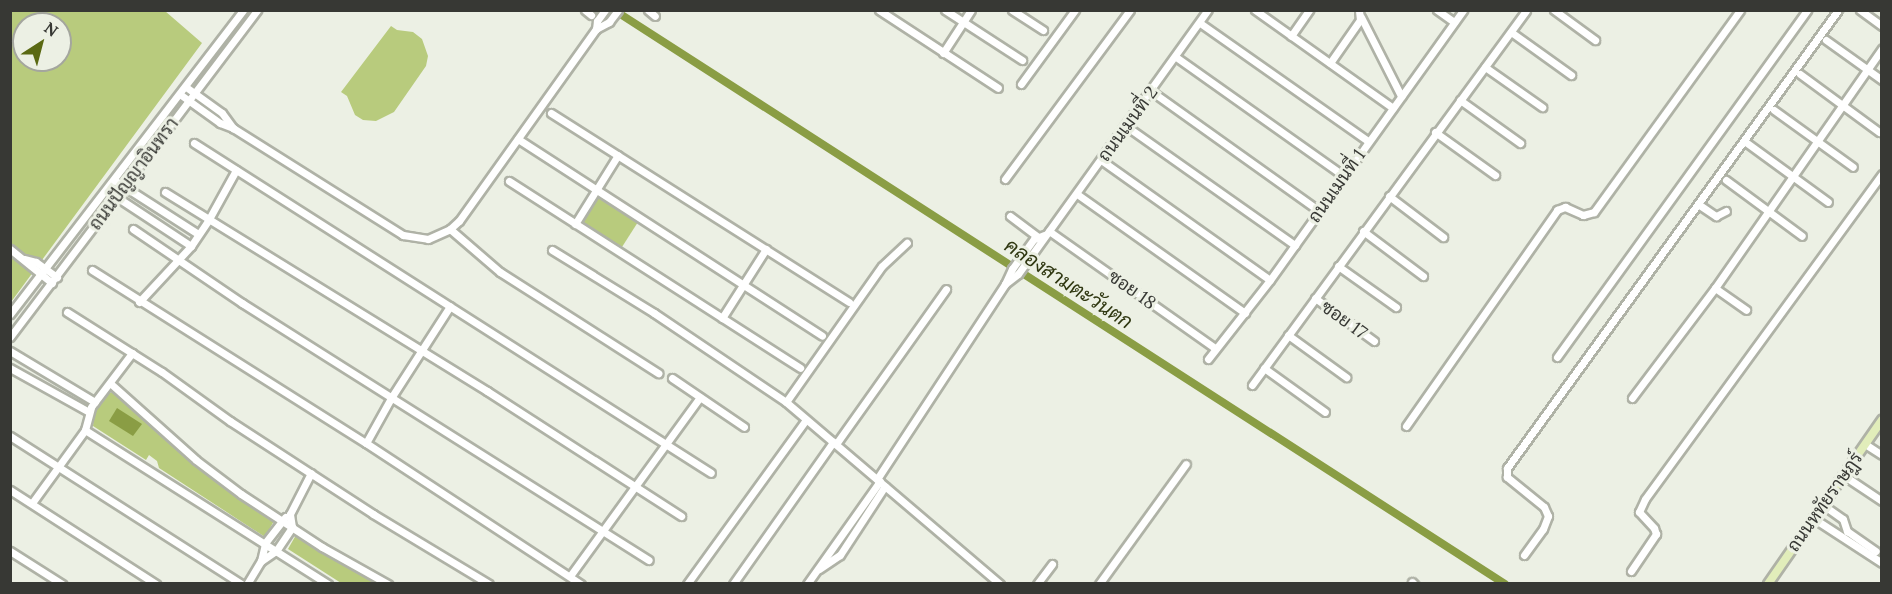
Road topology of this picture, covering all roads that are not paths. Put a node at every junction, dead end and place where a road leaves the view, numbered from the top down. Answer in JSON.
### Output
{"nodes":[{"id":1,"x":243,"y":10,"type":"edge"},
{"id":2,"x":257,"y":10,"type":"edge"},
{"id":3,"x":605,"y":10,"type":"edge"},
{"id":4,"x":618,"y":10,"type":"edge"},
{"id":5,"x":648,"y":10,"type":"edge"},
{"id":6,"x":879,"y":10,"type":"edge"},
{"id":7,"x":945,"y":10,"type":"edge"},
{"id":8,"x":971,"y":10,"type":"edge"},
{"id":9,"x":1012,"y":10,"type":"edge"},
{"id":10,"x":1075,"y":10,"type":"edge"},
{"id":11,"x":1130,"y":10,"type":"edge"},
{"id":12,"x":1208,"y":10,"type":"edge"},
{"id":13,"x":1256,"y":10,"type":"edge"},
{"id":14,"x":1309,"y":10,"type":"edge"},
{"id":15,"x":1437,"y":10,"type":"edge"},
{"id":16,"x":1462,"y":10,"type":"edge"},
{"id":17,"x":1526,"y":10,"type":"edge"},
{"id":18,"x":1554,"y":10,"type":"edge"},
{"id":19,"x":1740,"y":10,"type":"edge"},
{"id":20,"x":1807,"y":10,"type":"edge"},
{"id":21,"x":1838,"y":10,"type":"edge"},
{"id":22,"x":1860,"y":10,"type":"edge"},
{"id":23,"x":592,"y":14,"type":"edge"},
{"id":24,"x":1360,"y":14,"type":"edge"},
{"id":25,"x":655,"y":16,"type":"dead end"},
{"id":26,"x":963,"y":22,"type":"junction"},
{"id":27,"x":1454,"y":22,"type":"junction"},
{"id":28,"x":1200,"y":23,"type":"junction"},
{"id":29,"x":1881,"y":26,"type":"edge"},
{"id":30,"x":596,"y":29,"type":"junction"},
{"id":31,"x":1043,"y":30,"type":"dead end"},
{"id":32,"x":1511,"y":32,"type":"junction"},
{"id":33,"x":1291,"y":36,"type":"junction"},
{"id":34,"x":1595,"y":40,"type":"dead end"},
{"id":35,"x":1826,"y":40,"type":"dead end"},
{"id":36,"x":1881,"y":49,"type":"edge"},
{"id":37,"x":943,"y":53,"type":"junction"},
{"id":38,"x":1176,"y":57,"type":"junction"},
{"id":39,"x":1022,"y":60,"type":"dead end"},
{"id":40,"x":1330,"y":63,"type":"junction"},
{"id":41,"x":1485,"y":67,"type":"junction"},
{"id":42,"x":1866,"y":70,"type":"junction"},
{"id":43,"x":1800,"y":74,"type":"dead end"},
{"id":44,"x":1571,"y":75,"type":"dead end"},
{"id":45,"x":1881,"y":80,"type":"edge"},
{"id":46,"x":1021,"y":84,"type":"dead end"},
{"id":47,"x":186,"y":87,"type":"junction"},
{"id":48,"x":998,"y":88,"type":"dead end"},
{"id":49,"x":1151,"y":92,"type":"junction"},
{"id":50,"x":195,"y":94,"type":"junction"},
{"id":51,"x":181,"y":95,"type":"junction"},
{"id":52,"x":1401,"y":96,"type":"junction"},
{"id":53,"x":1460,"y":100,"type":"junction"},
{"id":54,"x":189,"y":101,"type":"junction"},
{"id":55,"x":1841,"y":104,"type":"junction"},
{"id":56,"x":1542,"y":107,"type":"dead end"},
{"id":57,"x":1392,"y":108,"type":"junction"},
{"id":58,"x":1774,"y":110,"type":"dead end"},
{"id":59,"x":551,"y":113,"type":"dead end"},
{"id":60,"x":1126,"y":126,"type":"junction"},
{"id":61,"x":233,"y":128,"type":"junction"},
{"id":62,"x":1435,"y":132,"type":"junction"},
{"id":63,"x":1879,"y":132,"type":"dead end"},
{"id":64,"x":518,"y":139,"type":"junction"},
{"id":65,"x":1816,"y":140,"type":"junction"},
{"id":66,"x":1368,"y":141,"type":"junction"},
{"id":67,"x":1520,"y":142,"type":"dead end"},
{"id":68,"x":194,"y":143,"type":"dead end"},
{"id":69,"x":1747,"y":143,"type":"dead end"},
{"id":70,"x":618,"y":155,"type":"junction"},
{"id":71,"x":1101,"y":160,"type":"junction"},
{"id":72,"x":1853,"y":167,"type":"dead end"},
{"id":73,"x":236,"y":170,"type":"junction"},
{"id":74,"x":1881,"y":174,"type":"edge"},
{"id":75,"x":1495,"y":175,"type":"dead end"},
{"id":76,"x":1792,"y":175,"type":"junction"},
{"id":77,"x":1344,"y":176,"type":"junction"},
{"id":78,"x":1005,"y":179,"type":"dead end"},
{"id":79,"x":114,"y":180,"type":"junction"},
{"id":80,"x":1726,"y":180,"type":"dead end"},
{"id":81,"x":509,"y":181,"type":"dead end"},
{"id":82,"x":125,"y":188,"type":"junction"},
{"id":83,"x":106,"y":190,"type":"junction"},
{"id":84,"x":597,"y":190,"type":"junction"},
{"id":85,"x":165,"y":192,"type":"dead end"},
{"id":86,"x":1077,"y":194,"type":"junction"},
{"id":87,"x":1389,"y":196,"type":"junction"},
{"id":88,"x":117,"y":199,"type":"junction"},
{"id":89,"x":1828,"y":202,"type":"dead end"},
{"id":90,"x":1698,"y":204,"type":"junction"},
{"id":91,"x":1319,"y":211,"type":"junction"},
{"id":92,"x":1726,"y":211,"type":"dead end"},
{"id":93,"x":1767,"y":211,"type":"junction"},
{"id":94,"x":1010,"y":216,"type":"dead end"},
{"id":95,"x":210,"y":219,"type":"junction"},
{"id":96,"x":575,"y":224,"type":"junction"},
{"id":97,"x":133,"y":228,"type":"dead end"},
{"id":98,"x":450,"y":229,"type":"junction"},
{"id":99,"x":1363,"y":231,"type":"junction"},
{"id":100,"x":198,"y":234,"type":"junction"},
{"id":101,"x":1043,"y":236,"type":"junction"},
{"id":102,"x":1802,"y":236,"type":"dead end"},
{"id":103,"x":1443,"y":237,"type":"dead end"},
{"id":104,"x":908,"y":243,"type":"dead end"},
{"id":105,"x":1294,"y":245,"type":"junction"},
{"id":106,"x":190,"y":246,"type":"junction"},
{"id":107,"x":10,"y":249,"type":"edge"},
{"id":108,"x":766,"y":249,"type":"junction"},
{"id":109,"x":552,"y":250,"type":"dead end"},
{"id":110,"x":24,"y":259,"type":"junction"},
{"id":111,"x":179,"y":261,"type":"junction"},
{"id":112,"x":1338,"y":266,"type":"junction"},
{"id":113,"x":45,"y":268,"type":"junction"},
{"id":114,"x":92,"y":270,"type":"dead end"},
{"id":115,"x":40,"y":274,"type":"junction"},
{"id":116,"x":1423,"y":276,"type":"dead end"},
{"id":117,"x":54,"y":280,"type":"junction"},
{"id":118,"x":1270,"y":280,"type":"junction"},
{"id":119,"x":744,"y":284,"type":"junction"},
{"id":120,"x":1715,"y":288,"type":"junction"},
{"id":121,"x":946,"y":289,"type":"dead end"},
{"id":122,"x":1315,"y":298,"type":"junction"},
{"id":123,"x":139,"y":302,"type":"junction"},
{"id":124,"x":849,"y":302,"type":"dead end"},
{"id":125,"x":450,"y":306,"type":"junction"},
{"id":126,"x":1396,"y":307,"type":"dead end"},
{"id":127,"x":1746,"y":310,"type":"dead end"},
{"id":128,"x":67,"y":312,"type":"dead end"},
{"id":129,"x":1245,"y":313,"type":"junction"},
{"id":130,"x":10,"y":314,"type":"edge"},
{"id":131,"x":722,"y":318,"type":"junction"},
{"id":132,"x":1288,"y":335,"type":"junction"},
{"id":133,"x":822,"y":336,"type":"dead end"},
{"id":134,"x":10,"y":337,"type":"edge"},
{"id":135,"x":1374,"y":341,"type":"dead end"},
{"id":136,"x":1216,"y":349,"type":"junction"},
{"id":137,"x":10,"y":351,"type":"edge"},
{"id":138,"x":423,"y":352,"type":"junction"},
{"id":139,"x":132,"y":353,"type":"junction"},
{"id":140,"x":1557,"y":357,"type":"dead end"},
{"id":141,"x":1208,"y":359,"type":"dead end"},
{"id":142,"x":10,"y":368,"type":"edge"},
{"id":143,"x":800,"y":368,"type":"dead end"},
{"id":144,"x":1264,"y":368,"type":"junction"},
{"id":145,"x":658,"y":373,"type":"dead end"},
{"id":146,"x":1347,"y":377,"type":"dead end"},
{"id":147,"x":672,"y":378,"type":"dead end"},
{"id":148,"x":53,"y":379,"type":"junction"},
{"id":149,"x":110,"y":383,"type":"junction"},
{"id":150,"x":1252,"y":385,"type":"dead end"},
{"id":151,"x":48,"y":389,"type":"junction"},
{"id":152,"x":700,"y":397,"type":"junction"},
{"id":153,"x":392,"y":398,"type":"junction"},
{"id":154,"x":1632,"y":398,"type":"dead end"},
{"id":155,"x":95,"y":402,"type":"junction"},
{"id":156,"x":786,"y":402,"type":"junction"},
{"id":157,"x":89,"y":412,"type":"junction"},
{"id":158,"x":1325,"y":412,"type":"dead end"},
{"id":159,"x":1881,"y":420,"type":"edge"},
{"id":160,"x":805,"y":421,"type":"junction"},
{"id":161,"x":1406,"y":426,"type":"dead end"},
{"id":162,"x":744,"y":427,"type":"dead end"},
{"id":163,"x":85,"y":430,"type":"junction"},
{"id":164,"x":10,"y":436,"type":"edge"},
{"id":165,"x":366,"y":443,"type":"junction"},
{"id":166,"x":667,"y":443,"type":"junction"},
{"id":167,"x":834,"y":443,"type":"junction"},
{"id":168,"x":1865,"y":444,"type":"junction"},
{"id":169,"x":1881,"y":455,"type":"edge"},
{"id":170,"x":1186,"y":465,"type":"dead end"},
{"id":171,"x":60,"y":467,"type":"junction"},
{"id":172,"x":310,"y":473,"type":"junction"},
{"id":173,"x":711,"y":473,"type":"dead end"},
{"id":174,"x":1843,"y":475,"type":"junction"},
{"id":175,"x":881,"y":482,"type":"junction"},
{"id":176,"x":635,"y":486,"type":"junction"},
{"id":177,"x":10,"y":490,"type":"edge"},
{"id":178,"x":1881,"y":501,"type":"edge"},
{"id":179,"x":32,"y":504,"type":"junction"},
{"id":180,"x":1823,"y":505,"type":"junction"},
{"id":181,"x":290,"y":514,"type":"junction"},
{"id":182,"x":681,"y":516,"type":"dead end"},
{"id":183,"x":1813,"y":518,"type":"junction"},
{"id":184,"x":281,"y":520,"type":"junction"},
{"id":185,"x":292,"y":527,"type":"junction"},
{"id":186,"x":604,"y":532,"type":"junction"},
{"id":187,"x":265,"y":543,"type":"junction"},
{"id":188,"x":10,"y":551,"type":"edge"},
{"id":189,"x":276,"y":551,"type":"junction"},
{"id":190,"x":1876,"y":551,"type":"dead end"},
{"id":191,"x":1524,"y":555,"type":"dead end"},
{"id":192,"x":648,"y":560,"type":"dead end"},
{"id":193,"x":261,"y":561,"type":"junction"},
{"id":194,"x":1881,"y":563,"type":"edge"},
{"id":195,"x":1052,"y":564,"type":"dead end"},
{"id":196,"x":1631,"y":571,"type":"dead end"},
{"id":197,"x":475,"y":575,"type":"junction"},
{"id":198,"x":570,"y":576,"type":"junction"},
{"id":199,"x":62,"y":584,"type":"edge"},
{"id":200,"x":156,"y":584,"type":"edge"},
{"id":201,"x":241,"y":584,"type":"edge"},
{"id":202,"x":246,"y":584,"type":"edge"},
{"id":203,"x":328,"y":584,"type":"edge"},
{"id":204,"x":388,"y":584,"type":"edge"},
{"id":205,"x":471,"y":584,"type":"edge"},
{"id":206,"x":489,"y":584,"type":"edge"},
{"id":207,"x":581,"y":584,"type":"edge"},
{"id":208,"x":687,"y":584,"type":"edge"},
{"id":209,"x":733,"y":584,"type":"edge"},
{"id":210,"x":807,"y":584,"type":"edge"},
{"id":211,"x":1000,"y":584,"type":"edge"},
{"id":212,"x":1037,"y":584,"type":"edge"},
{"id":213,"x":1099,"y":584,"type":"edge"},
{"id":214,"x":1768,"y":584,"type":"edge"}],
"edges":[{"from":1,"to":47,"type":"street","name":"ถนนปัญญาอินทรา"},
{"from":2,"to":50,"type":"street","name":"ถนนปัญญาอินทรา"},
{"from":3,"to":23,"type":"street"},
{"from":4,"to":30,"type":"street"},
{"from":5,"to":25,"type":"street"},
{"from":6,"to":37,"type":"street"},
{"from":7,"to":26,"type":"street"},
{"from":8,"to":26,"type":"street"},
{"from":9,"to":31,"type":"street"},
{"from":10,"to":46,"type":"street"},
{"from":11,"to":78,"type":"street"},
{"from":12,"to":28,"type":"street","name":"ถนนเมนที่ 2"},
{"from":13,"to":33,"type":"street"},
{"from":14,"to":33,"type":"street"},
{"from":15,"to":27,"type":"street"},
{"from":16,"to":27,"type":"street","name":"ถนนเมนที่ 1"},
{"from":17,"to":32,"type":"street"},
{"from":18,"to":34,"type":"street"},
{"from":19,"to":161,"type":"street"},
{"from":20,"to":140,"type":"street"},
{"from":21,"to":90,"type":"street"},
{"from":22,"to":29,"type":"street"},
{"from":23,"to":30,"type":"street"},
{"from":24,"to":40,"type":"street"},
{"from":24,"to":52,"type":"street"},
{"from":26,"to":37,"type":"street"},
{"from":26,"to":39,"type":"street"},
{"from":27,"to":52,"type":"street","name":"ถนนเมนที่ 1"},
{"from":28,"to":38,"type":"street","name":"ถนนเมนที่ 2"},
{"from":28,"to":66,"type":"street"},
{"from":30,"to":64,"type":"street"},
{"from":32,"to":41,"type":"street"},
{"from":32,"to":44,"type":"street"},
{"from":33,"to":40,"type":"street"},
{"from":35,"to":42,"type":"street"},
{"from":36,"to":42,"type":"street"},
{"from":37,"to":48,"type":"street"},
{"from":38,"to":49,"type":"street","name":"ถนนเมนที่ 2"},
{"from":38,"to":77,"type":"street"},
{"from":40,"to":57,"type":"street"},
{"from":41,"to":53,"type":"street"},
{"from":41,"to":56,"type":"street"},
{"from":42,"to":45,"type":"street"},
{"from":42,"to":55,"type":"street"},
{"from":43,"to":55,"type":"street"},
{"from":47,"to":50,"type":"street"},
{"from":47,"to":51,"type":"street","name":"ถนนปัญญาอินทรา"},
{"from":49,"to":60,"type":"street","name":"ถนนเมนที่ 2"},
{"from":49,"to":91,"type":"street"},
{"from":50,"to":54,"type":"street","name":"ถนนปัญญาอินทรา"},
{"from":50,"to":61,"type":"street"},
{"from":51,"to":54,"type":"street"},
{"from":51,"to":79,"type":"street","name":"ถนนปัญญาอินทรา"},
{"from":52,"to":57,"type":"street","name":"ถนนเมนที่ 1"},
{"from":53,"to":62,"type":"street"},
{"from":53,"to":67,"type":"street"},
{"from":54,"to":61,"type":"street"},
{"from":54,"to":82,"type":"street","name":"ถนนปัญญาอินทรา"},
{"from":55,"to":63,"type":"street"},
{"from":55,"to":65,"type":"street"},
{"from":57,"to":66,"type":"street","name":"ถนนเมนที่ 1"},
{"from":58,"to":65,"type":"street"},
{"from":59,"to":70,"type":"street"},
{"from":60,"to":71,"type":"street","name":"ถนนเมนที่ 2"},
{"from":60,"to":105,"type":"street"},
{"from":61,"to":98,"type":"street"},
{"from":62,"to":75,"type":"street"},
{"from":62,"to":87,"type":"street"},
{"from":64,"to":84,"type":"street"},
{"from":64,"to":98,"type":"street"},
{"from":65,"to":72,"type":"street"},
{"from":65,"to":76,"type":"street"},
{"from":66,"to":77,"type":"street","name":"ถนนเมนที่ 1"},
{"from":68,"to":73,"type":"street"},
{"from":69,"to":76,"type":"street"},
{"from":70,"to":84,"type":"street"},
{"from":70,"to":108,"type":"street"},
{"from":71,"to":86,"type":"street","name":"ถนนเมนที่ 2"},
{"from":71,"to":118,"type":"street"},
{"from":73,"to":95,"type":"street"},
{"from":73,"to":125,"type":"street"},
{"from":74,"to":196,"type":"street"},
{"from":76,"to":89,"type":"street"},
{"from":76,"to":93,"type":"street"},
{"from":77,"to":91,"type":"street","name":"ถนนเมนที่ 1"},
{"from":79,"to":82,"type":"street"},
{"from":79,"to":83,"type":"street","name":"ถนนปัญญาอินทรา"},
{"from":80,"to":93,"type":"street"},
{"from":81,"to":96,"type":"street"},
{"from":82,"to":88,"type":"street","name":"ถนนปัญญาอินทรา"},
{"from":82,"to":100,"type":"street"},
{"from":83,"to":88,"type":"street"},
{"from":83,"to":113,"type":"street","name":"ถนนปัญญาอินทรา"},
{"from":84,"to":96,"type":"street"},
{"from":84,"to":119,"type":"street"},
{"from":85,"to":95,"type":"street"},
{"from":86,"to":101,"type":"street","name":"ถนนเมนที่ 2"},
{"from":86,"to":129,"type":"street"},
{"from":87,"to":99,"type":"street"},
{"from":87,"to":103,"type":"street"},
{"from":88,"to":106,"type":"street"},
{"from":88,"to":117,"type":"street","name":"ถนนปัญญาอินทรา"},
{"from":90,"to":92,"type":"street"},
{"from":90,"to":191,"type":"street"},
{"from":91,"to":105,"type":"street","name":"ถนนเมนที่ 1"},
{"from":93,"to":102,"type":"street"},
{"from":93,"to":120,"type":"street"},
{"from":94,"to":101,"type":"street","name":"ซอย 18"},
{"from":95,"to":100,"type":"street"},
{"from":95,"to":138,"type":"street"},
{"from":96,"to":131,"type":"street"},
{"from":97,"to":111,"type":"street"},
{"from":98,"to":145,"type":"street"},
{"from":99,"to":112,"type":"street"},
{"from":99,"to":116,"type":"street"},
{"from":100,"to":106,"type":"street"},
{"from":101,"to":136,"type":"street","name":"ซอย 18"},
{"from":101,"to":175,"type":"street","name":"ถนนเมนที่ 2"},
{"from":104,"to":156,"type":"street"},
{"from":105,"to":118,"type":"street","name":"ถนนเมนที่ 1"},
{"from":106,"to":111,"type":"street"},
{"from":107,"to":110,"type":"street"},
{"from":108,"to":119,"type":"street"},
{"from":108,"to":124,"type":"street"},
{"from":109,"to":156,"type":"street"},
{"from":110,"to":113,"type":"street"},
{"from":110,"to":115,"type":"street"},
{"from":111,"to":123,"type":"street"},
{"from":111,"to":153,"type":"street"},
{"from":112,"to":122,"type":"street"},
{"from":112,"to":126,"type":"street"},
{"from":113,"to":115,"type":"street","name":"ถนนปัญญาอินทรา"},
{"from":113,"to":117,"type":"street"},
{"from":114,"to":123,"type":"street"},
{"from":115,"to":117,"type":"street"},
{"from":115,"to":130,"type":"street","name":"ถนนปัญญาอินทรา"},
{"from":117,"to":134,"type":"street","name":"ถนนปัญญาอินทรา"},
{"from":118,"to":129,"type":"street","name":"ถนนเมนที่ 1"},
{"from":119,"to":131,"type":"street"},
{"from":119,"to":133,"type":"street"},
{"from":120,"to":127,"type":"street"},
{"from":120,"to":154,"type":"street"},
{"from":121,"to":167,"type":"street"},
{"from":122,"to":132,"type":"street"},
{"from":122,"to":135,"type":"street","name":"ซอย 17"},
{"from":123,"to":165,"type":"street"},
{"from":125,"to":138,"type":"street"},
{"from":125,"to":166,"type":"street"},
{"from":128,"to":139,"type":"street"},
{"from":129,"to":136,"type":"street","name":"ถนนเมนที่ 1"},
{"from":131,"to":143,"type":"street"},
{"from":132,"to":144,"type":"street"},
{"from":132,"to":146,"type":"street"},
{"from":136,"to":141,"type":"street","name":"ถนนเมนที่ 1"},
{"from":137,"to":148,"type":"street"},
{"from":138,"to":153,"type":"street"},
{"from":138,"to":176,"type":"street"},
{"from":139,"to":149,"type":"street"},
{"from":139,"to":172,"type":"street"},
{"from":142,"to":151,"type":"street"},
{"from":144,"to":150,"type":"street"},
{"from":144,"to":158,"type":"street"},
{"from":147,"to":152,"type":"street"},
{"from":148,"to":151,"type":"street"},
{"from":148,"to":155,"type":"street"},
{"from":149,"to":155,"type":"street"},
{"from":149,"to":184,"type":"street"},
{"from":151,"to":157,"type":"street"},
{"from":152,"to":162,"type":"street"},
{"from":152,"to":166,"type":"street"},
{"from":153,"to":165,"type":"street"},
{"from":153,"to":186,"type":"street"},
{"from":155,"to":157,"type":"street"},
{"from":156,"to":160,"type":"street"},
{"from":157,"to":163,"type":"street"},
{"from":159,"to":168,"type":"main road","name":"ถนนหทัยราษฎร์"},
{"from":160,"to":167,"type":"street"},
{"from":160,"to":208,"type":"street"},
{"from":163,"to":171,"type":"street"},
{"from":163,"to":187,"type":"street"},
{"from":164,"to":171,"type":"street"},
{"from":165,"to":198,"type":"street"},
{"from":166,"to":173,"type":"street"},
{"from":166,"to":176,"type":"street"},
{"from":167,"to":175,"type":"street"},
{"from":167,"to":209,"type":"street"},
{"from":168,"to":169,"type":"street"},
{"from":168,"to":174,"type":"main road","name":"ถนนหทัยราษฎร์"},
{"from":170,"to":213,"type":"street"},
{"from":171,"to":179,"type":"street"},
{"from":171,"to":201,"type":"street"},
{"from":172,"to":181,"type":"street"},
{"from":172,"to":197,"type":"street"},
{"from":174,"to":178,"type":"street"},
{"from":174,"to":180,"type":"main road","name":"ถนนหทัยราษฎร์"},
{"from":175,"to":210,"type":"street","name":"ถนนเมนที่ 2"},
{"from":175,"to":211,"type":"street"},
{"from":176,"to":182,"type":"street"},
{"from":176,"to":186,"type":"street"},
{"from":177,"to":179,"type":"street"},
{"from":179,"to":200,"type":"street"},
{"from":180,"to":183,"type":"main road","name":"ถนนหทัยราษฎร์"},
{"from":180,"to":190,"type":"street"},
{"from":181,"to":184,"type":"street"},
{"from":181,"to":185,"type":"street"},
{"from":183,"to":194,"type":"street"},
{"from":183,"to":214,"type":"main road","name":"ถนนหทัยราษฎร์"},
{"from":184,"to":185,"type":"street"},
{"from":184,"to":187,"type":"street"},
{"from":185,"to":189,"type":"street"},
{"from":185,"to":204,"type":"street"},
{"from":186,"to":192,"type":"street"},
{"from":186,"to":198,"type":"street"},
{"from":187,"to":189,"type":"street"},
{"from":187,"to":193,"type":"street"},
{"from":188,"to":199,"type":"street"},
{"from":189,"to":193,"type":"street"},
{"from":189,"to":203,"type":"street"},
{"from":193,"to":202,"type":"street"},
{"from":195,"to":212,"type":"street"},
{"from":197,"to":205,"type":"street"},
{"from":197,"to":206,"type":"street"},
{"from":198,"to":207,"type":"street"}]}
